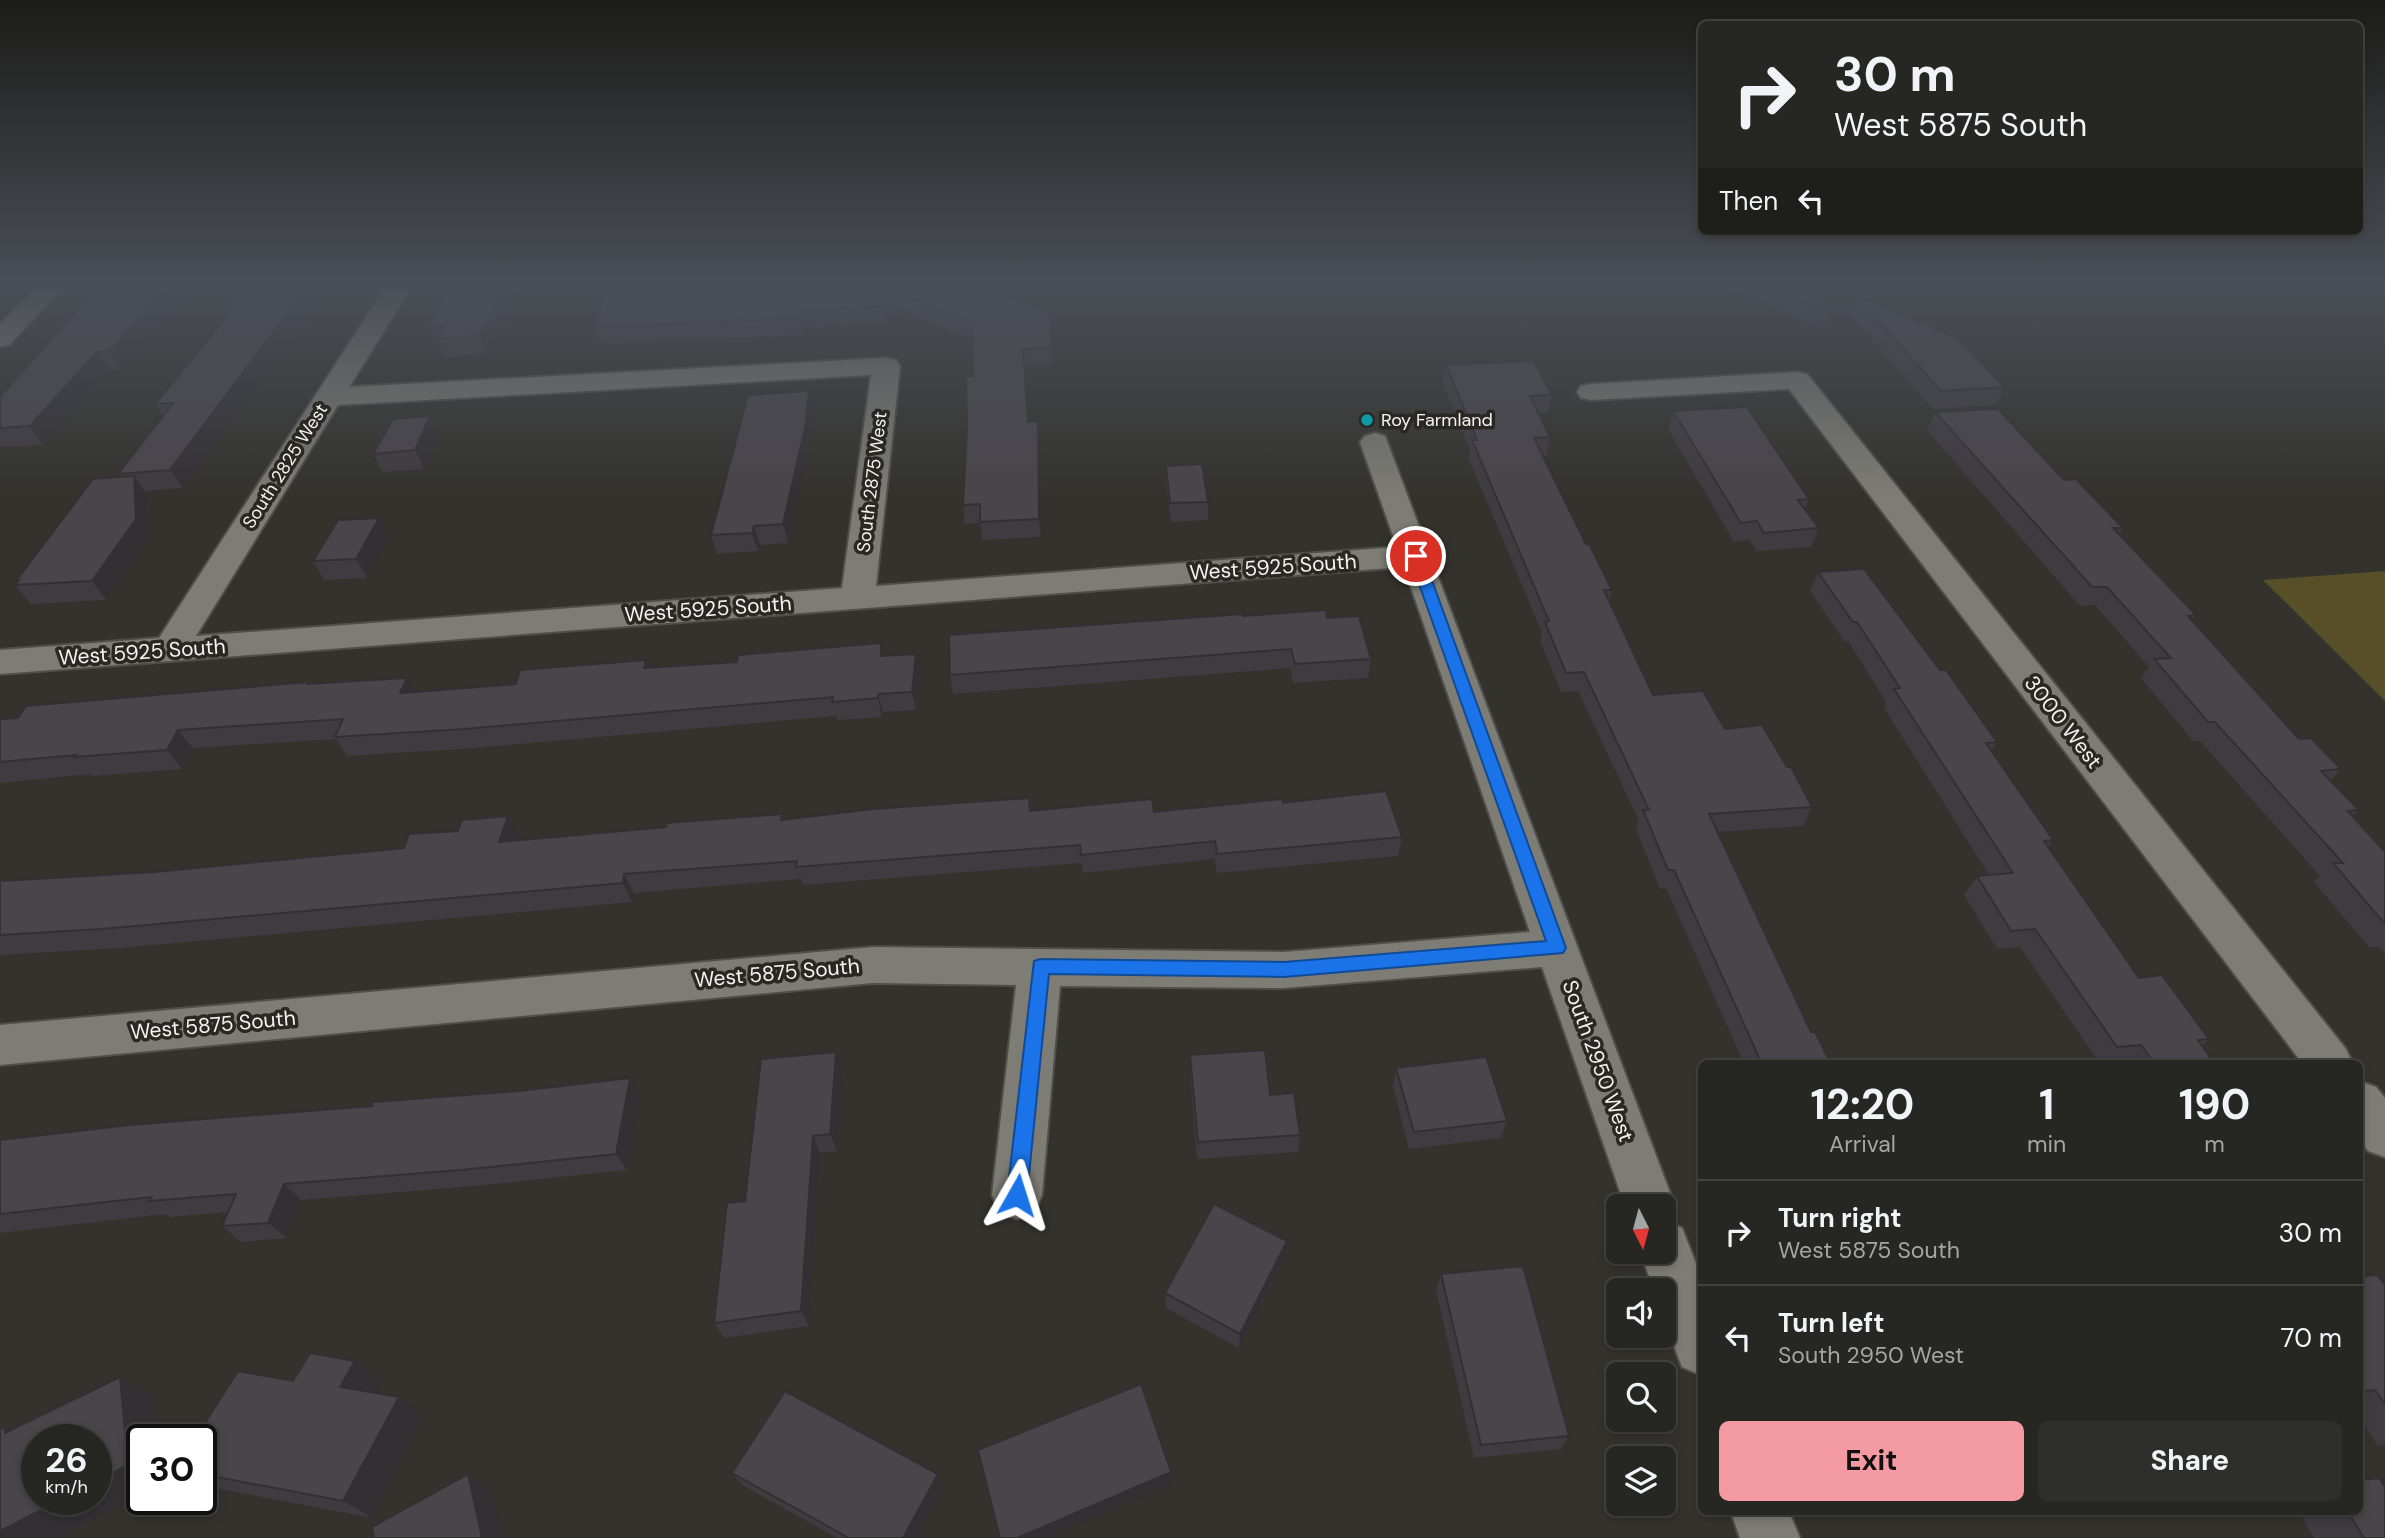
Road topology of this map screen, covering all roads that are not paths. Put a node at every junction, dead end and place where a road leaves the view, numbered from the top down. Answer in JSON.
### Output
{"nodes":[{"id":1,"x":355,"y":355,"type":"edge"},
{"id":2,"x":1591,"y":392,"type":"dead end"},
{"id":3,"x":328,"y":397,"type":"junction"},
{"id":4,"x":1375,"y":442,"type":"dead end"},
{"id":5,"x":1416,"y":556,"type":"junction"},
{"id":6,"x":858,"y":598,"type":"junction"},
{"id":7,"x":170,"y":649,"type":"junction"},
{"id":8,"x":0,"y":662,"type":"edge"},
{"id":9,"x":1557,"y":948,"type":"junction"},
{"id":10,"x":1040,"y":966,"type":"junction"},
{"id":11,"x":0,"y":1045,"type":"edge"},
{"id":12,"x":2327,"y":1060,"type":"edge"},
{"id":13,"x":2363,"y":1107,"type":"edge"},
{"id":14,"x":2385,"y":1135,"type":"edge"},
{"id":15,"x":1646,"y":1194,"type":"edge"},
{"id":16,"x":1017,"y":1195,"type":"dead end"},
{"id":17,"x":1671,"y":1264,"type":"edge"},
{"id":18,"x":1698,"y":1340,"type":"edge"},
{"id":19,"x":1761,"y":1515,"type":"edge"},
{"id":20,"x":1770,"y":1538,"type":"edge"}],
"edges":[{"from":1,"to":3,"type":"street","name":"South 2825 West"},
{"from":2,"to":12,"type":"street","name":"3000 West"},
{"from":3,"to":6,"type":"street","name":"South 2875 West"},
{"from":3,"to":7,"type":"street","name":"South 2825 West"},
{"from":4,"to":5,"type":"street","name":"South 2950 West"},
{"from":5,"to":6,"type":"street","name":"West 5925 South"},
{"from":5,"to":9,"type":"street","name":"South 2950 West"},
{"from":6,"to":7,"type":"street","name":"West 5925 South"},
{"from":7,"to":8,"type":"street","name":"West 5925 South"},
{"from":9,"to":10,"type":"street","name":"West 5875 South"},
{"from":9,"to":15,"type":"street","name":"South 2950 West"},
{"from":10,"to":11,"type":"street","name":"West 5875 South"},
{"from":10,"to":16,"type":"street"},
{"from":13,"to":14,"type":"street"},
{"from":17,"to":18,"type":"street"},
{"from":19,"to":20,"type":"street"}]}
